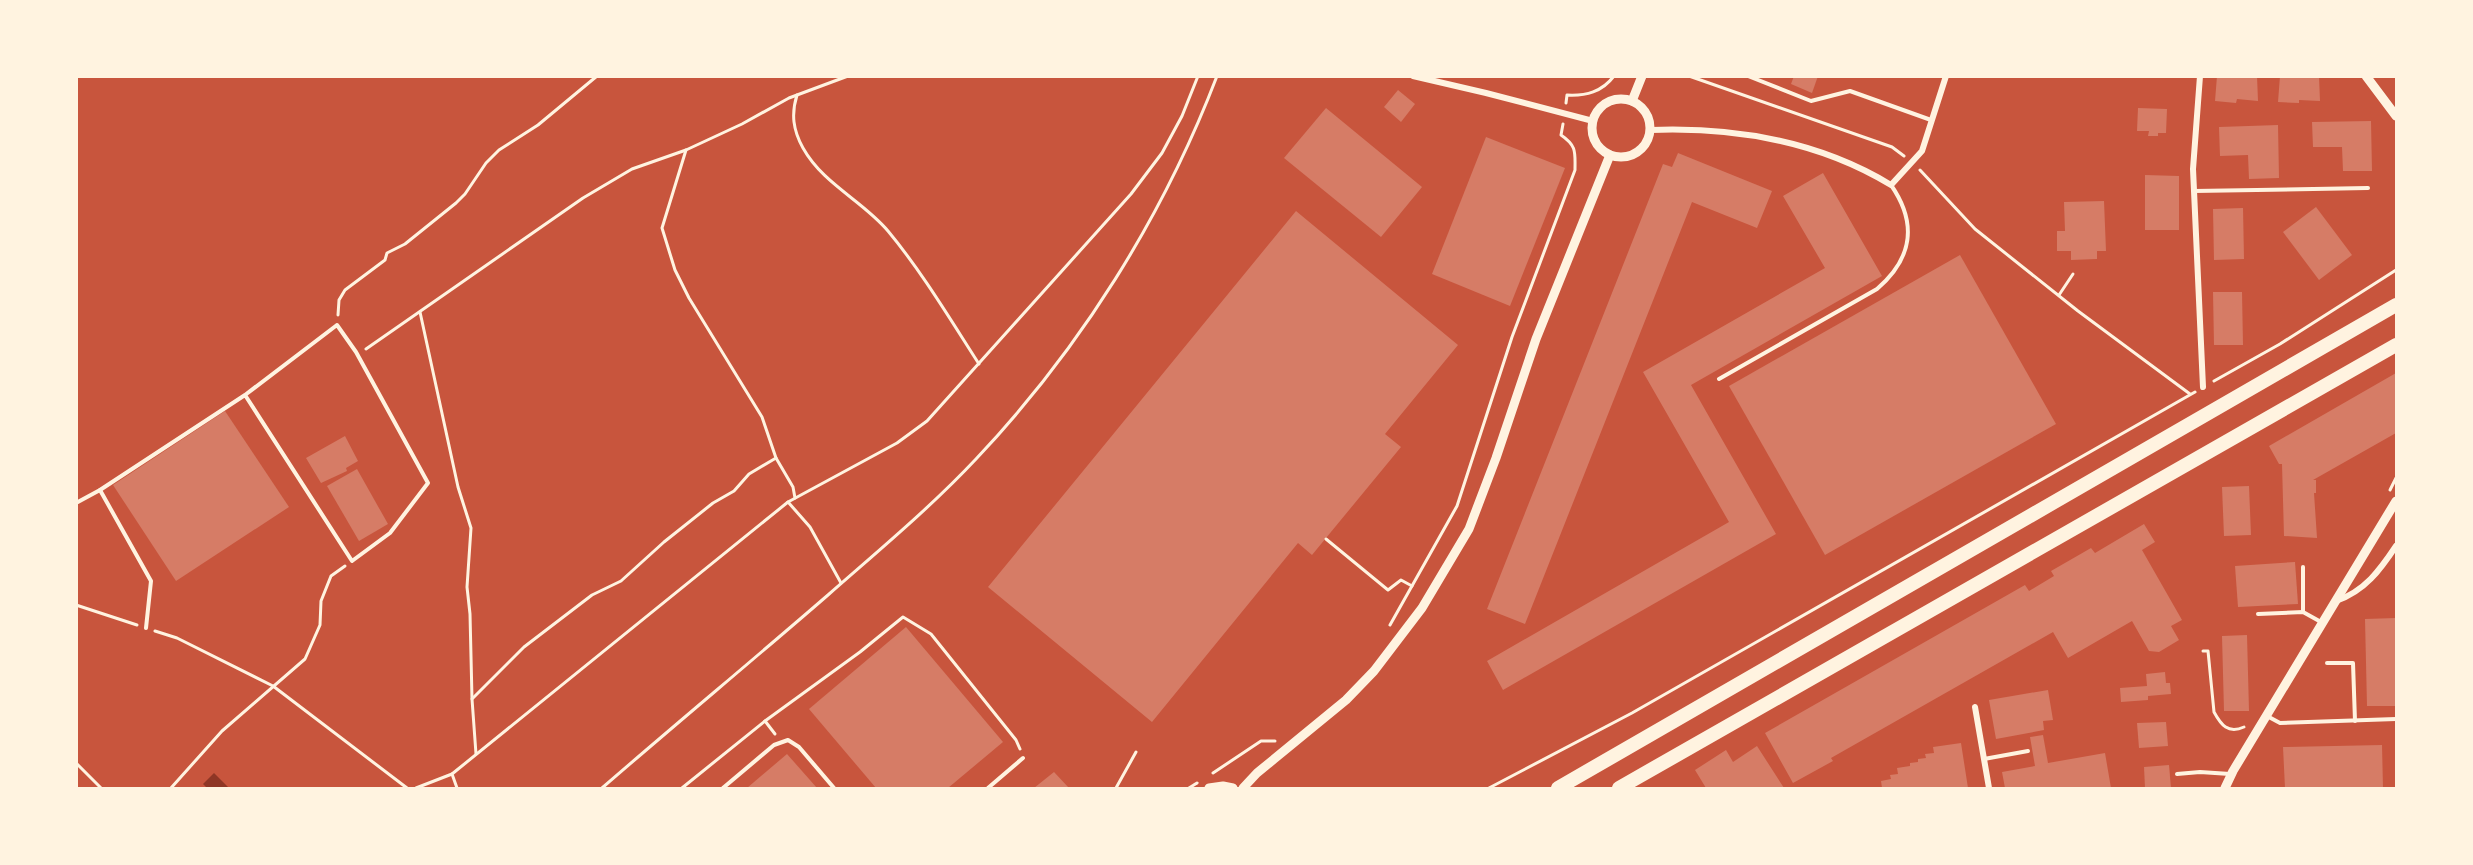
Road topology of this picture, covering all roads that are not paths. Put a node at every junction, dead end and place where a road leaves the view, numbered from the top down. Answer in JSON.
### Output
{"nodes":[{"id":1,"x":1413,"y":76,"type":"edge"},
{"id":2,"x":1642,"y":76,"type":"edge"},
{"id":3,"x":1748,"y":76,"type":"edge"},
{"id":4,"x":1947,"y":76,"type":"edge"},
{"id":5,"x":2200,"y":76,"type":"edge"},
{"id":6,"x":2366,"y":76,"type":"edge"},
{"id":7,"x":1632,"y":100,"type":"junction"},
{"id":8,"x":2397,"y":116,"type":"edge"},
{"id":9,"x":1932,"y":120,"type":"junction"},
{"id":10,"x":1593,"y":121,"type":"junction"},
{"id":11,"x":1650,"y":130,"type":"junction"},
{"id":12,"x":1610,"y":155,"type":"junction"},
{"id":13,"x":1891,"y":185,"type":"junction"},
{"id":14,"x":2368,"y":188,"type":"dead end"},
{"id":15,"x":2194,"y":191,"type":"junction"},
{"id":16,"x":2397,"y":305,"type":"edge"},
{"id":17,"x":2397,"y":345,"type":"edge"},
{"id":18,"x":1719,"y":379,"type":"dead end"},
{"id":19,"x":2203,"y":387,"type":"road end"},
{"id":20,"x":245,"y":395,"type":"junction"},
{"id":21,"x":100,"y":490,"type":"junction"},
{"id":22,"x":2397,"y":501,"type":"edge"},
{"id":23,"x":76,"y":503,"type":"edge"},
{"id":24,"x":2395,"y":550,"type":"edge"},
{"id":25,"x":2303,"y":567,"type":"dead end"},
{"id":26,"x":2336,"y":601,"type":"junction"},
{"id":27,"x":2303,"y":612,"type":"junction"},
{"id":28,"x":2258,"y":614,"type":"dead end"},
{"id":29,"x":2322,"y":623,"type":"junction"},
{"id":30,"x":146,"y":628,"type":"road end"},
{"id":31,"x":2327,"y":663,"type":"dead end"},
{"id":32,"x":1975,"y":707,"type":"dead end"},
{"id":33,"x":2266,"y":716,"type":"junction"},
{"id":34,"x":2397,"y":719,"type":"edge"},
{"id":35,"x":2355,"y":721,"type":"junction"},
{"id":36,"x":2028,"y":751,"type":"dead end"},
{"id":37,"x":1023,"y":758,"type":"road end"},
{"id":38,"x":1984,"y":759,"type":"junction"},
{"id":39,"x":2177,"y":774,"type":"dead end"},
{"id":40,"x":2232,"y":774,"type":"junction"},
{"id":41,"x":723,"y":789,"type":"edge"},
{"id":42,"x":834,"y":789,"type":"edge"},
{"id":43,"x":988,"y":789,"type":"edge"},
{"id":44,"x":1209,"y":789,"type":"edge"},
{"id":45,"x":1233,"y":789,"type":"edge"},
{"id":46,"x":1243,"y":789,"type":"edge"},
{"id":47,"x":1558,"y":789,"type":"edge"},
{"id":48,"x":1619,"y":789,"type":"edge"},
{"id":49,"x":1989,"y":789,"type":"edge"},
{"id":50,"x":2226,"y":789,"type":"edge"}],
"edges":[{"from":1,"to":10,"type":"street"},
{"from":2,"to":7,"type":"street"},
{"from":3,"to":9,"type":"lane"},
{"from":4,"to":9,"type":"street"},
{"from":5,"to":15,"type":"street"},
{"from":6,"to":8,"type":"street"},
{"from":7,"to":10,"type":"street"},
{"from":7,"to":11,"type":"street"},
{"from":9,"to":13,"type":"street"},
{"from":10,"to":12,"type":"street"},
{"from":11,"to":12,"type":"street"},
{"from":11,"to":13,"type":"street"},
{"from":12,"to":46,"type":"street"},
{"from":13,"to":18,"type":"lane"},
{"from":14,"to":15,"type":"lane"},
{"from":15,"to":19,"type":"street"},
{"from":16,"to":47,"type":"highway"},
{"from":17,"to":48,"type":"highway"},
{"from":20,"to":20,"type":"lane"},
{"from":20,"to":21,"type":"lane"},
{"from":21,"to":23,"type":"lane"},
{"from":21,"to":30,"type":"lane"},
{"from":22,"to":26,"type":"street"},
{"from":24,"to":26,"type":"street"},
{"from":25,"to":27,"type":"lane"},
{"from":26,"to":29,"type":"street"},
{"from":27,"to":28,"type":"lane"},
{"from":27,"to":29,"type":"lane"},
{"from":29,"to":33,"type":"street"},
{"from":31,"to":35,"type":"lane"},
{"from":32,"to":38,"type":"street"},
{"from":33,"to":35,"type":"lane"},
{"from":33,"to":40,"type":"street"},
{"from":34,"to":35,"type":"lane"},
{"from":36,"to":38,"type":"lane"},
{"from":37,"to":43,"type":"lane"},
{"from":38,"to":49,"type":"street"},
{"from":39,"to":40,"type":"lane"},
{"from":40,"to":50,"type":"street"},
{"from":41,"to":42,"type":"lane"},
{"from":44,"to":45,"type":"street"}]}
